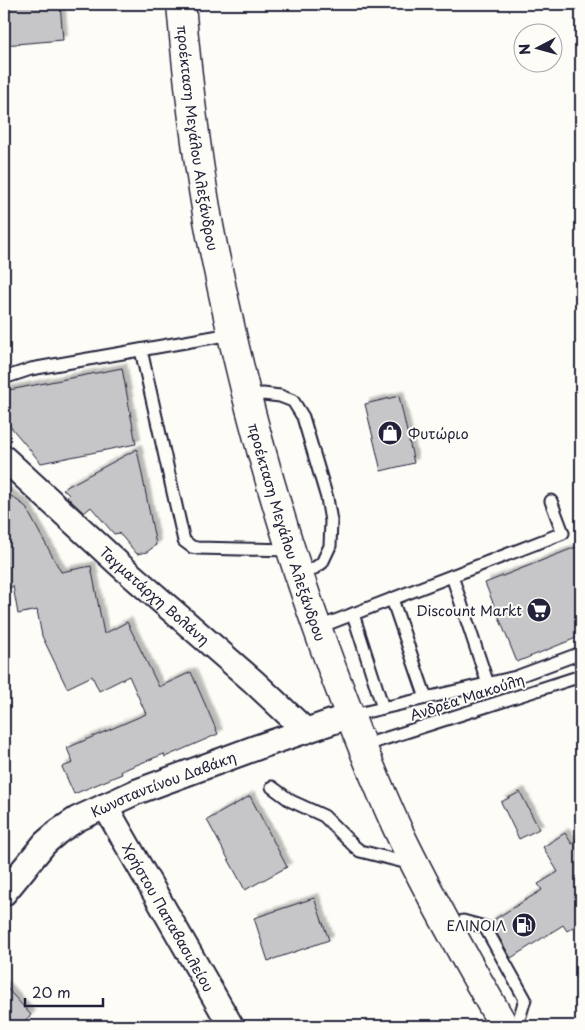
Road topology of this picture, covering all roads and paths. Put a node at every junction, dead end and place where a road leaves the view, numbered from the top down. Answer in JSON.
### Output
{"nodes":[{"id":1,"x":182,"y":4,"type":"edge"},
{"id":2,"x":231,"y":334,"type":"junction"},
{"id":3,"x":141,"y":350,"type":"junction"},
{"id":4,"x":4,"y":378,"type":"edge"},
{"id":5,"x":246,"y":395,"type":"junction"},
{"id":6,"x":4,"y":458,"type":"edge"},
{"id":7,"x":552,"y":501,"type":"dead end"},
{"id":8,"x":290,"y":550,"type":"junction"},
{"id":9,"x":452,"y":576,"type":"junction"},
{"id":10,"x":299,"y":578,"type":"junction"},
{"id":11,"x":392,"y":599,"type":"junction"},
{"id":12,"x":353,"y":614,"type":"junction"},
{"id":13,"x":317,"y":628,"type":"junction"},
{"id":14,"x":581,"y":653,"type":"edge"},
{"id":15,"x":581,"y":676,"type":"edge"},
{"id":16,"x":488,"y":684,"type":"junction"},
{"id":17,"x":426,"y":698,"type":"junction"},
{"id":18,"x":384,"y":708,"type":"junction"},
{"id":19,"x":349,"y":716,"type":"junction"},
{"id":20,"x":306,"y":731,"type":"junction"},
{"id":21,"x":362,"y":746,"type":"junction"},
{"id":22,"x":272,"y":787,"type":"dead end"},
{"id":23,"x":105,"y":806,"type":"junction"},
{"id":24,"x":416,"y":865,"type":"junction"},
{"id":25,"x":4,"y":893,"type":"edge"},
{"id":26,"x":463,"y":921,"type":"dead end"},
{"id":27,"x":512,"y":1021,"type":"edge"},
{"id":28,"x":231,"y":1026,"type":"edge"}],
"edges":[{"from":1,"to":2,"type":"main road","name":"προέκταση Μεγάλου Αλεξάνδρου"},
{"from":2,"to":3,"type":"lane"},
{"from":2,"to":5,"type":"main road","name":"προέκταση Μεγάλου Αλεξάνδρου"},
{"from":3,"to":4,"type":"lane"},
{"from":3,"to":8,"type":"lane"},
{"from":5,"to":8,"type":"main road","name":"προέκταση Μεγάλου Αλεξάνδρου"},
{"from":5,"to":10,"type":"lane"},
{"from":6,"to":20,"type":"street","name":"Ταγματάρχη Βολάνη"},
{"from":7,"to":9,"type":"lane"},
{"from":8,"to":10,"type":"main road","name":"προέκταση Μεγάλου Αλεξάνδρου"},
{"from":9,"to":11,"type":"lane"},
{"from":9,"to":16,"type":"lane"},
{"from":10,"to":13,"type":"main road","name":"προέκταση Μεγάλου Αλεξάνδρου"},
{"from":11,"to":12,"type":"lane"},
{"from":11,"to":17,"type":"lane"},
{"from":12,"to":13,"type":"lane"},
{"from":12,"to":18,"type":"lane"},
{"from":13,"to":19,"type":"main road","name":"προέκταση Μεγάλου Αλεξάνδρου"},
{"from":14,"to":16,"type":"lane"},
{"from":15,"to":21,"type":"lane","name":"Ανδρέα Μακούλη"},
{"from":16,"to":17,"type":"lane"},
{"from":17,"to":18,"type":"lane"},
{"from":18,"to":19,"type":"lane"},
{"from":19,"to":20,"type":"street","name":"Κωνσταντίνου Δαβάκη"},
{"from":19,"to":21,"type":"main road","name":"προέκταση Μεγάλου Αλεξάνδρου"},
{"from":20,"to":23,"type":"street","name":"Κωνσταντίνου Δαβάκη"},
{"from":21,"to":24,"type":"main road","name":"προέκταση Μεγάλου Αλεξάνδρου"},
{"from":22,"to":24,"type":"lane"},
{"from":23,"to":25,"type":"street","name":"Κωνσταντίνου Δαβάκη"},
{"from":23,"to":28,"type":"street","name":"Χρήστου Παπαβασιλείου"},
{"from":24,"to":27,"type":"main road","name":"προέκταση Μεγάλου Αλεξάνδρου"},
{"from":26,"to":27,"type":"lane"}]}
